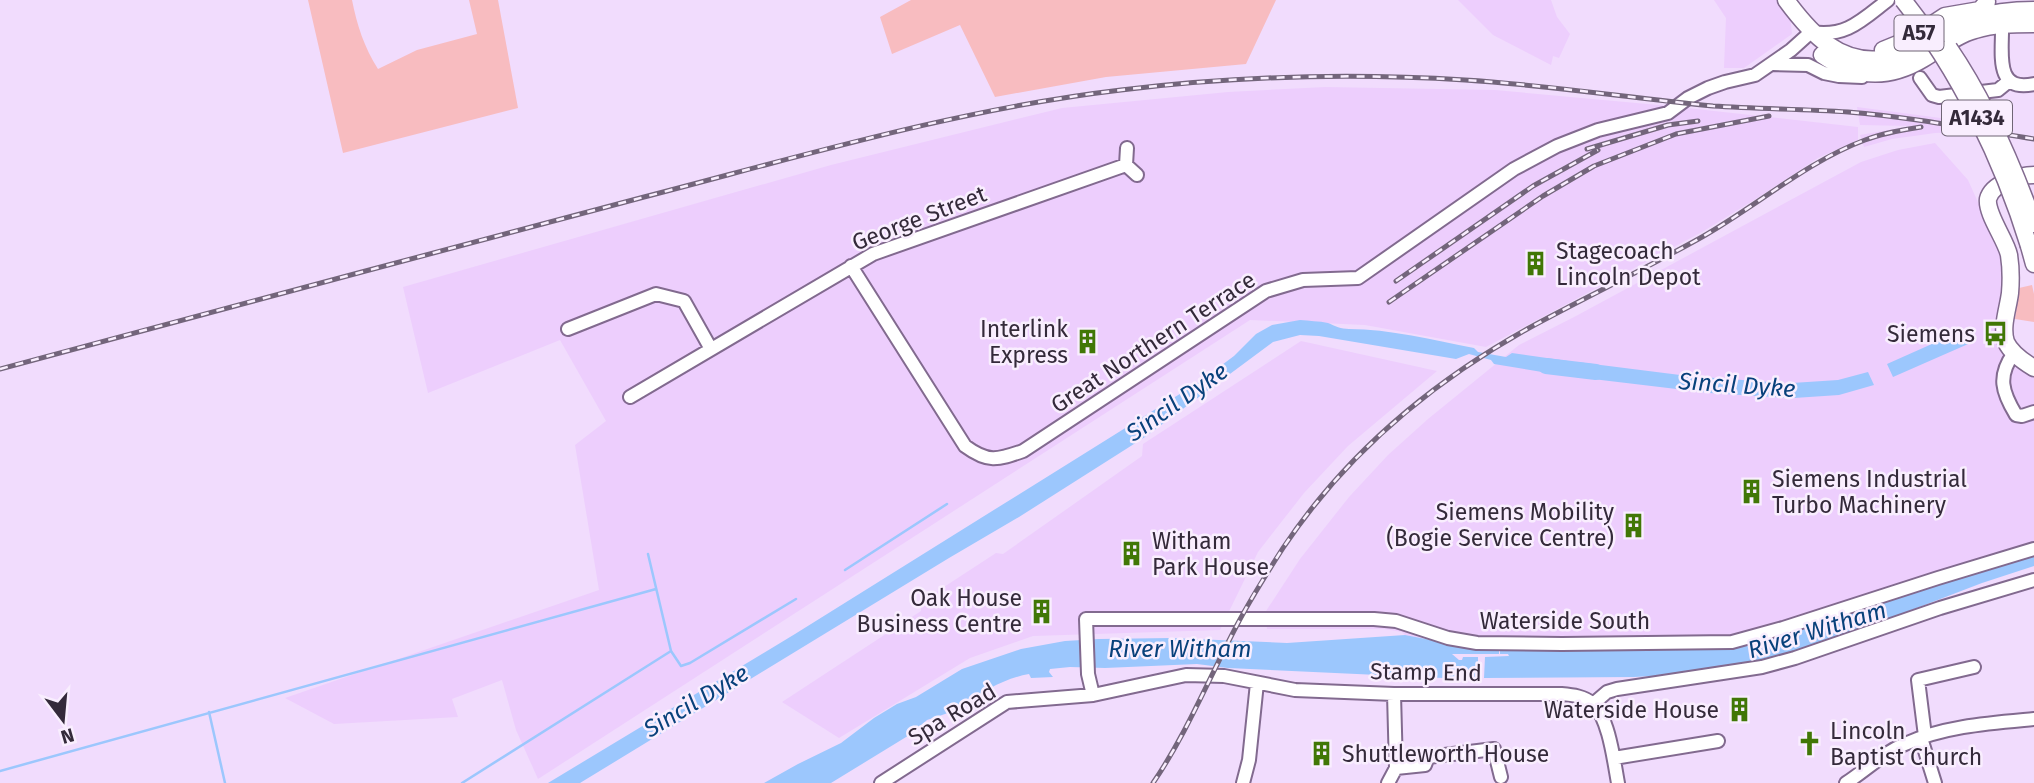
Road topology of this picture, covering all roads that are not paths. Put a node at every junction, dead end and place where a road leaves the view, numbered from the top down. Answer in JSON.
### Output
{"nodes":[{"id":1,"x":1786,"y":0,"type":"edge"},
{"id":2,"x":1888,"y":0,"type":"edge"},
{"id":3,"x":1903,"y":0,"type":"edge"},
{"id":4,"x":1916,"y":0,"type":"edge"},
{"id":5,"x":2034,"y":10,"type":"edge"},
{"id":6,"x":1994,"y":12,"type":"edge"},
{"id":7,"x":2034,"y":24,"type":"edge"},
{"id":8,"x":1811,"y":32,"type":"junction"},
{"id":9,"x":1773,"y":64,"type":"junction"},
{"id":10,"x":1869,"y":75,"type":"junction"},
{"id":11,"x":1920,"y":78,"type":"dead end"},
{"id":12,"x":2009,"y":81,"type":"junction"},
{"id":13,"x":2034,"y":84,"type":"edge"},
{"id":14,"x":1127,"y":148,"type":"dead end"},
{"id":15,"x":1126,"y":165,"type":"junction"},
{"id":16,"x":1137,"y":175,"type":"dead end"},
{"id":17,"x":2034,"y":175,"type":"edge"},
{"id":18,"x":2034,"y":224,"type":"edge"},
{"id":19,"x":2034,"y":264,"type":"edge"},
{"id":20,"x":851,"y":266,"type":"junction"},
{"id":21,"x":568,"y":329,"type":"dead end"},
{"id":22,"x":711,"y":349,"type":"junction"},
{"id":23,"x":2034,"y":351,"type":"edge"},
{"id":24,"x":2014,"y":353,"type":"junction"},
{"id":25,"x":2034,"y":368,"type":"edge"},
{"id":26,"x":630,"y":397,"type":"dead end"},
{"id":27,"x":2034,"y":412,"type":"edge"},
{"id":28,"x":2034,"y":549,"type":"edge"},
{"id":29,"x":2034,"y":580,"type":"edge"},
{"id":30,"x":1973,"y":667,"type":"dead end"},
{"id":31,"x":1257,"y":683,"type":"junction"},
{"id":32,"x":1394,"y":694,"type":"junction"},
{"id":33,"x":1093,"y":695,"type":"junction"},
{"id":34,"x":1593,"y":704,"type":"junction"},
{"id":35,"x":2034,"y":719,"type":"edge"},
{"id":36,"x":1923,"y":737,"type":"junction"},
{"id":37,"x":1718,"y":741,"type":"dead end"},
{"id":38,"x":1614,"y":758,"type":"junction"},
{"id":39,"x":1396,"y":768,"type":"junction"},
{"id":40,"x":1501,"y":777,"type":"dead end"},
{"id":41,"x":881,"y":783,"type":"edge"},
{"id":42,"x":1243,"y":783,"type":"edge"},
{"id":43,"x":1388,"y":783,"type":"edge"},
{"id":44,"x":1618,"y":783,"type":"edge"},
{"id":45,"x":1846,"y":783,"type":"edge"},
{"id":46,"x":1935,"y":783,"type":"edge"}],
"edges":[{"from":1,"to":8,"type":"main road","number":"A57"},
{"from":2,"to":8,"type":"street"},
{"from":3,"to":19,"type":"main road","number":"A1434","bridge":true},
{"from":4,"to":18,"type":"main road","number":"A1434","bridge":true},
{"from":5,"to":6,"type":"main road","number":"A57"},
{"from":6,"to":7,"type":"main road","number":"A57"},
{"from":6,"to":8,"type":"main road","number":"A57"},
{"from":6,"to":10,"type":"main road","number":"A57"},
{"from":6,"to":12,"type":"street"},
{"from":8,"to":9,"type":"street","name":"Great Northern Terrace"},
{"from":8,"to":10,"type":"main road","number":"A57"},
{"from":9,"to":10,"type":"street"},
{"from":9,"to":20,"type":"street","name":"Great Northern Terrace"},
{"from":11,"to":12,"type":"street"},
{"from":12,"to":13,"type":"street"},
{"from":14,"to":15,"type":"street"},
{"from":15,"to":16,"type":"street"},
{"from":15,"to":20,"type":"street","name":"George Street"},
{"from":17,"to":24,"type":"main road"},
{"from":20,"to":22,"type":"street","name":"George Street"},
{"from":21,"to":22,"type":"street"},
{"from":22,"to":26,"type":"street","name":"George Street"},
{"from":23,"to":24,"type":"main road"},
{"from":24,"to":25,"type":"main road"},
{"from":24,"to":27,"type":"street"},
{"from":28,"to":33,"type":"street","name":"Waterside South"},
{"from":29,"to":34,"type":"street"},
{"from":30,"to":36,"type":"street"},
{"from":31,"to":32,"type":"street","name":"Stamp End"},
{"from":31,"to":33,"type":"street","name":"Spa Road"},
{"from":31,"to":42,"type":"street"},
{"from":32,"to":34,"type":"street","name":"Stamp End"},
{"from":32,"to":39,"type":"street"},
{"from":33,"to":41,"type":"street","name":"Spa Road"},
{"from":34,"to":38,"type":"street"},
{"from":35,"to":36,"type":"street"},
{"from":36,"to":45,"type":"street"},
{"from":36,"to":46,"type":"street"},
{"from":37,"to":38,"type":"street"},
{"from":38,"to":44,"type":"street"},
{"from":39,"to":40,"type":"street"},
{"from":39,"to":43,"type":"street"}]}
